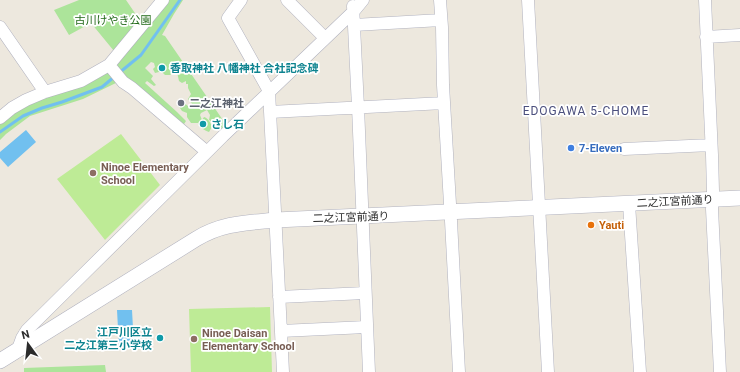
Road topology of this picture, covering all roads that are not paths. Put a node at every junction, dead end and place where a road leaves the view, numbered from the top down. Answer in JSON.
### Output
{"nodes":[{"id":1,"x":163,"y":0,"type":"edge"},
{"id":2,"x":241,"y":0,"type":"edge"},
{"id":3,"x":286,"y":0,"type":"edge"},
{"id":4,"x":363,"y":0,"type":"edge"},
{"id":5,"x":440,"y":0,"type":"edge"},
{"id":6,"x":528,"y":0,"type":"edge"},
{"id":7,"x":705,"y":0,"type":"edge"},
{"id":8,"x":353,"y":5,"type":"edge"},
{"id":9,"x":441,"y":20,"type":"junction"},
{"id":10,"x":354,"y":25,"type":"junction"},
{"id":11,"x":0,"y":27,"type":"edge"},
{"id":12,"x":740,"y":35,"type":"edge"},
{"id":13,"x":706,"y":37,"type":"junction"},
{"id":14,"x":325,"y":38,"type":"junction"},
{"id":15,"x":111,"y":67,"type":"junction"},
{"id":16,"x":269,"y":91,"type":"junction"},
{"id":17,"x":45,"y":92,"type":"junction"},
{"id":18,"x":444,"y":103,"type":"junction"},
{"id":19,"x":358,"y":107,"type":"junction"},
{"id":20,"x":270,"y":112,"type":"junction"},
{"id":21,"x":0,"y":118,"type":"edge"},
{"id":22,"x":711,"y":145,"type":"junction"},
{"id":23,"x":624,"y":149,"type":"dead end"},
{"id":24,"x":207,"y":152,"type":"junction"},
{"id":25,"x":740,"y":198,"type":"edge"},
{"id":26,"x":713,"y":199,"type":"junction"},
{"id":27,"x":629,"y":204,"type":"junction"},
{"id":28,"x":540,"y":208,"type":"junction"},
{"id":29,"x":450,"y":212,"type":"junction"},
{"id":30,"x":362,"y":216,"type":"junction"},
{"id":31,"x":276,"y":220,"type":"junction"},
{"id":32,"x":365,"y":293,"type":"junction"},
{"id":33,"x":280,"y":297,"type":"junction"},
{"id":34,"x":366,"y":327,"type":"junction"},
{"id":35,"x":281,"y":331,"type":"junction"},
{"id":36,"x":18,"y":350,"type":"junction"},
{"id":37,"x":0,"y":360,"type":"edge"},
{"id":38,"x":283,"y":372,"type":"edge"},
{"id":39,"x":368,"y":372,"type":"edge"},
{"id":40,"x":459,"y":372,"type":"edge"},
{"id":41,"x":548,"y":372,"type":"edge"},
{"id":42,"x":640,"y":372,"type":"edge"},
{"id":43,"x":720,"y":372,"type":"edge"}],
"edges":[{"from":1,"to":15,"type":"street"},
{"from":2,"to":16,"type":"street"},
{"from":3,"to":14,"type":"street"},
{"from":4,"to":8,"type":"street"},
{"from":5,"to":9,"type":"street"},
{"from":6,"to":28,"type":"street"},
{"from":7,"to":13,"type":"street"},
{"from":8,"to":10,"type":"street"},
{"from":8,"to":14,"type":"street"},
{"from":9,"to":10,"type":"street"},
{"from":9,"to":18,"type":"street"},
{"from":10,"to":19,"type":"street"},
{"from":11,"to":17,"type":"street"},
{"from":12,"to":13,"type":"street"},
{"from":13,"to":22,"type":"street"},
{"from":14,"to":16,"type":"street"},
{"from":15,"to":17,"type":"street"},
{"from":15,"to":24,"type":"street"},
{"from":16,"to":20,"type":"street"},
{"from":16,"to":24,"type":"street"},
{"from":17,"to":21,"type":"street"},
{"from":18,"to":19,"type":"street"},
{"from":18,"to":29,"type":"street"},
{"from":19,"to":20,"type":"street"},
{"from":19,"to":30,"type":"street"},
{"from":20,"to":31,"type":"street"},
{"from":22,"to":23,"type":"street"},
{"from":22,"to":26,"type":"street"},
{"from":24,"to":36,"type":"street"},
{"from":25,"to":26,"type":"street","name":"二之江宮前通り"},
{"from":26,"to":27,"type":"street","name":"二之江宮前通り"},
{"from":26,"to":43,"type":"street"},
{"from":27,"to":28,"type":"street","name":"二之江宮前通り"},
{"from":27,"to":42,"type":"street"},
{"from":28,"to":29,"type":"street","name":"二之江宮前通り"},
{"from":28,"to":41,"type":"street"},
{"from":29,"to":30,"type":"street","name":"二之江宮前通り"},
{"from":29,"to":40,"type":"street"},
{"from":30,"to":31,"type":"street","name":"二之江宮前通り"},
{"from":30,"to":32,"type":"street"},
{"from":31,"to":33,"type":"street"},
{"from":31,"to":36,"type":"street","name":"二之江宮前通り"},
{"from":32,"to":33,"type":"street"},
{"from":32,"to":34,"type":"street"},
{"from":33,"to":35,"type":"street"},
{"from":34,"to":35,"type":"street"},
{"from":34,"to":39,"type":"street"},
{"from":35,"to":38,"type":"street"},
{"from":36,"to":37,"type":"street","name":"二之江宮前通り"}]}
